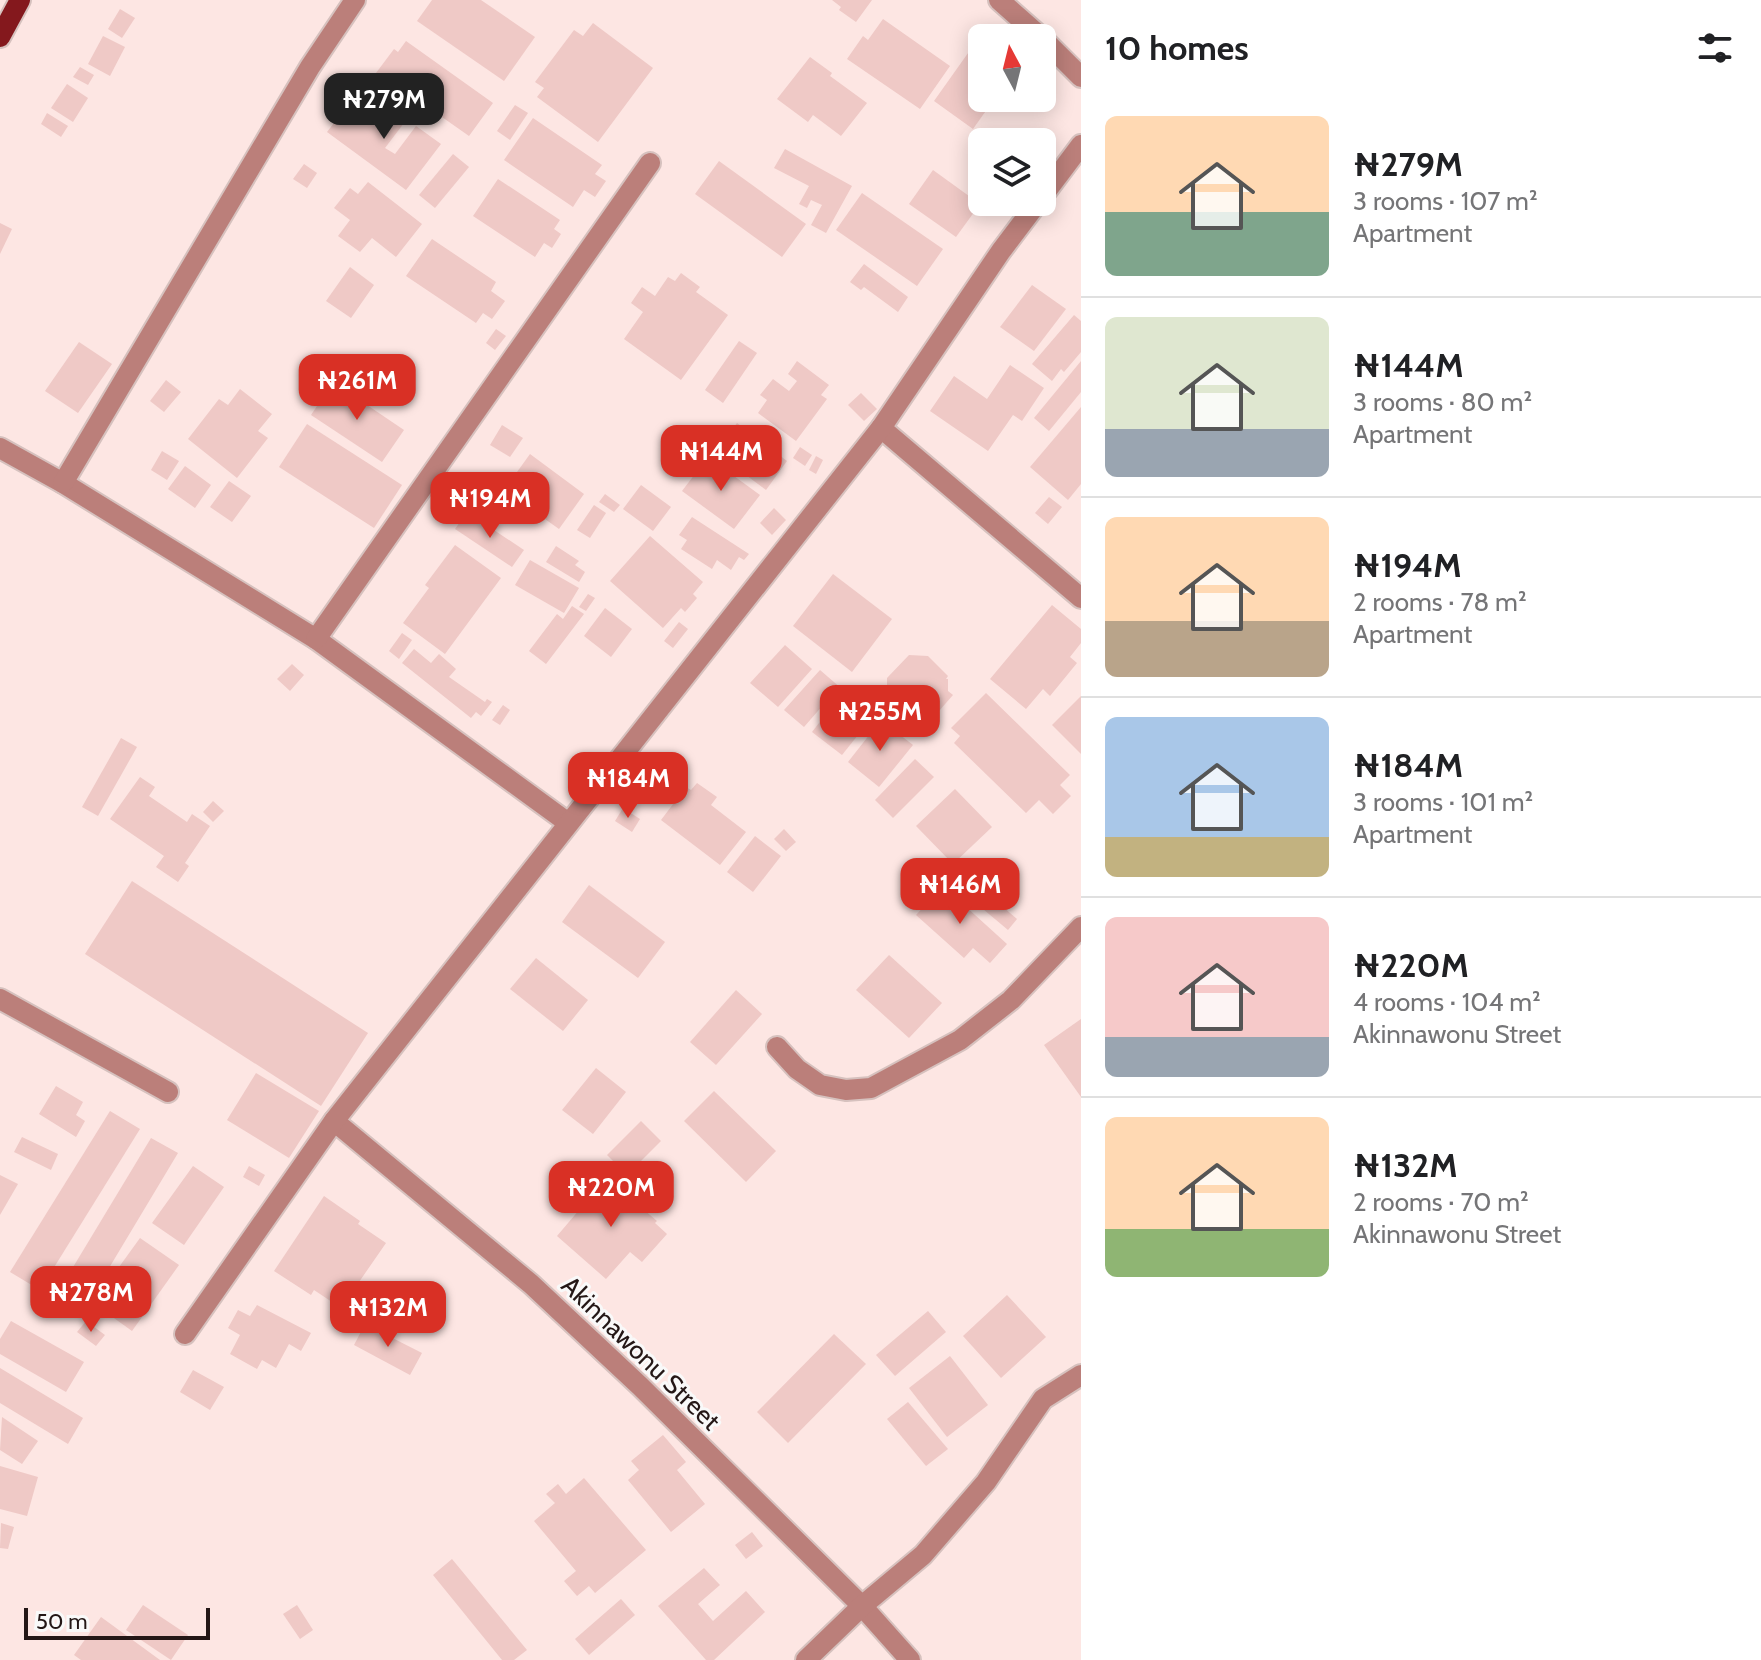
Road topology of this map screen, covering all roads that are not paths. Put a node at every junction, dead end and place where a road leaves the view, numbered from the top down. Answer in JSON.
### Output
{"nodes":[{"id":1,"x":20,"y":0,"type":"edge"},
{"id":2,"x":355,"y":0,"type":"edge"},
{"id":3,"x":999,"y":0,"type":"edge"},
{"id":4,"x":1026,"y":24,"type":"edge"},
{"id":5,"x":0,"y":37,"type":"edge"},
{"id":6,"x":1056,"y":52,"type":"edge"},
{"id":7,"x":1081,"y":77,"type":"edge"},
{"id":8,"x":1081,"y":145,"type":"edge"},
{"id":9,"x":650,"y":163,"type":"dead end"},
{"id":10,"x":1056,"y":178,"type":"edge"},
{"id":11,"x":1027,"y":216,"type":"edge"},
{"id":12,"x":881,"y":428,"type":"junction"},
{"id":13,"x":0,"y":448,"type":"edge"},
{"id":14,"x":63,"y":483,"type":"junction"},
{"id":15,"x":1081,"y":598,"type":"edge"},
{"id":16,"x":316,"y":639,"type":"junction"},
{"id":17,"x":567,"y":822,"type":"junction"},
{"id":18,"x":1081,"y":927,"type":"edge"},
{"id":19,"x":0,"y":999,"type":"edge"},
{"id":20,"x":777,"y":1047,"type":"dead end"},
{"id":21,"x":168,"y":1092,"type":"dead end"},
{"id":22,"x":334,"y":1121,"type":"junction"},
{"id":23,"x":185,"y":1334,"type":"dead end"},
{"id":24,"x":1081,"y":1375,"type":"edge"},
{"id":25,"x":862,"y":1606,"type":"junction"},
{"id":26,"x":806,"y":1660,"type":"edge"},
{"id":27,"x":910,"y":1660,"type":"edge"}],
"edges":[{"from":1,"to":5,"type":"main road"},
{"from":2,"to":14,"type":"street"},
{"from":3,"to":4,"type":"street"},
{"from":6,"to":7,"type":"street"},
{"from":8,"to":10,"type":"street"},
{"from":9,"to":16,"type":"street"},
{"from":11,"to":12,"type":"street"},
{"from":12,"to":15,"type":"street"},
{"from":12,"to":17,"type":"street"},
{"from":13,"to":14,"type":"street"},
{"from":14,"to":16,"type":"street"},
{"from":16,"to":17,"type":"street"},
{"from":17,"to":22,"type":"street"},
{"from":18,"to":20,"type":"street"},
{"from":19,"to":21,"type":"street"},
{"from":22,"to":23,"type":"street"},
{"from":22,"to":25,"type":"street","name":"Akinnawonu Street"},
{"from":24,"to":25,"type":"street"},
{"from":25,"to":26,"type":"street"},
{"from":25,"to":27,"type":"street","name":"Akinnawonu Street"}]}
